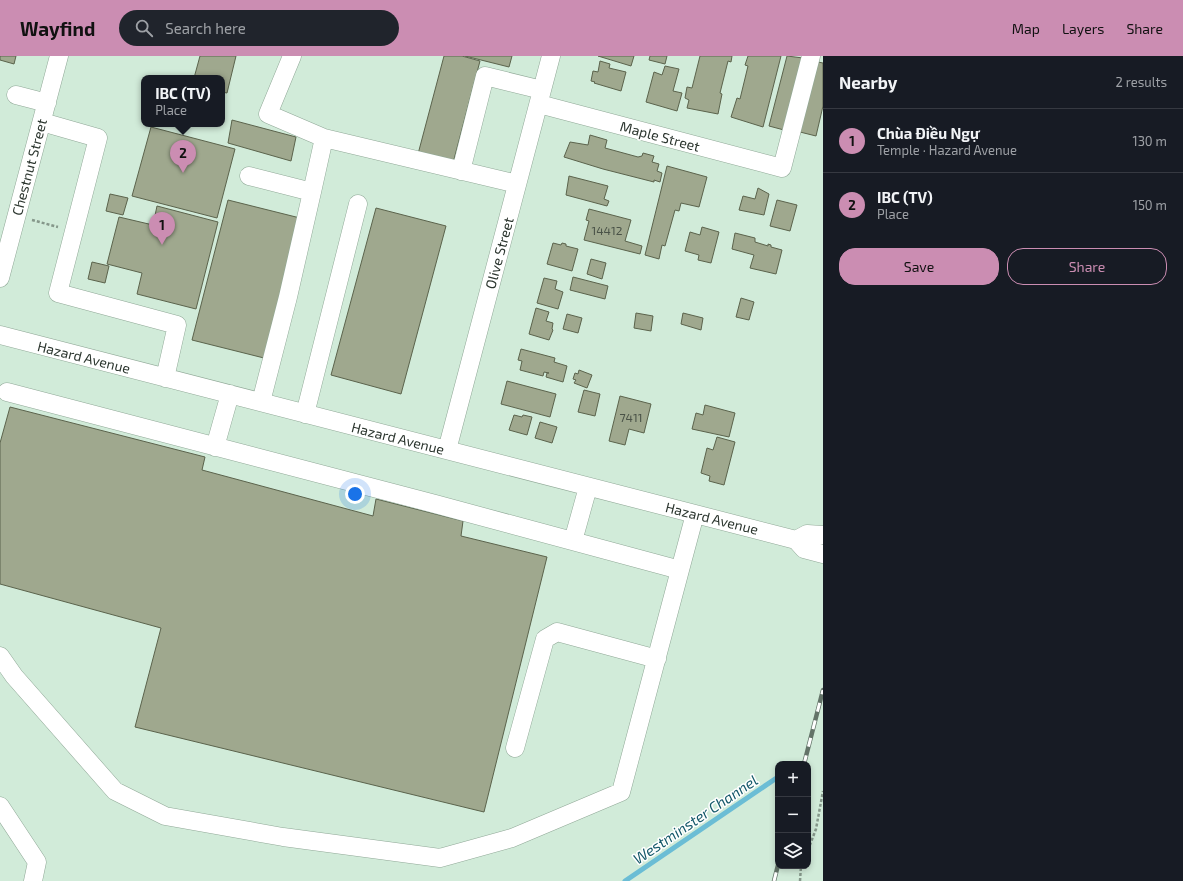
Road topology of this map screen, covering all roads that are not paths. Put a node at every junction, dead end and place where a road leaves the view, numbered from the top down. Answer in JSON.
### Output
{"nodes":[{"id":1,"x":59,"y":56,"type":"edge"},
{"id":2,"x":292,"y":56,"type":"edge"},
{"id":3,"x":551,"y":56,"type":"edge"},
{"id":4,"x":811,"y":56,"type":"edge"},
{"id":5,"x":16,"y":95,"type":"dead end"},
{"id":6,"x":541,"y":97,"type":"junction"},
{"id":7,"x":46,"y":103,"type":"junction"},
{"id":8,"x":42,"y":122,"type":"junction"},
{"id":9,"x":324,"y":138,"type":"junction"},
{"id":10,"x":461,"y":171,"type":"junction"},
{"id":11,"x":250,"y":176,"type":"dead end"},
{"id":12,"x":517,"y":184,"type":"junction"},
{"id":13,"x":312,"y":192,"type":"junction"},
{"id":14,"x":358,"y":204,"type":"dead end"},
{"id":15,"x":0,"y":278,"type":"edge"},
{"id":16,"x":0,"y":335,"type":"edge"},
{"id":17,"x":164,"y":378,"type":"junction"},
{"id":18,"x":7,"y":392,"type":"dead end"},
{"id":19,"x":230,"y":394,"type":"junction"},
{"id":20,"x":261,"y":402,"type":"junction"},
{"id":21,"x":305,"y":414,"type":"junction"},
{"id":22,"x":215,"y":447,"type":"junction"},
{"id":23,"x":447,"y":450,"type":"junction"},
{"id":24,"x":588,"y":487,"type":"junction"},
{"id":25,"x":695,"y":514,"type":"junction"},
{"id":26,"x":823,"y":535,"type":"edge"},
{"id":27,"x":796,"y":540,"type":"junction"},
{"id":28,"x":573,"y":541,"type":"junction"},
{"id":29,"x":821,"y":555,"type":"edge"},
{"id":30,"x":680,"y":570,"type":"junction"},
{"id":31,"x":0,"y":656,"type":"edge"},
{"id":32,"x":657,"y":659,"type":"junction"},
{"id":33,"x":514,"y":748,"type":"dead end"},
{"id":34,"x":0,"y":806,"type":"edge"},
{"id":35,"x":34,"y":881,"type":"edge"}],
"edges":[{"from":1,"to":7,"type":"street","name":"Chestnut Street"},
{"from":2,"to":9,"type":"street"},
{"from":3,"to":6,"type":"street","name":"Olive Street"},
{"from":4,"to":6,"type":"street","name":"Maple Street"},
{"from":5,"to":7,"type":"street"},
{"from":6,"to":10,"type":"street","name":"Maple Street"},
{"from":6,"to":12,"type":"street","name":"Olive Street"},
{"from":7,"to":8,"type":"street","name":"Chestnut Street"},
{"from":8,"to":15,"type":"street","name":"Chestnut Street"},
{"from":8,"to":17,"type":"street"},
{"from":9,"to":10,"type":"street"},
{"from":9,"to":13,"type":"street"},
{"from":10,"to":12,"type":"street"},
{"from":11,"to":13,"type":"street"},
{"from":12,"to":23,"type":"street","name":"Olive Street"},
{"from":13,"to":20,"type":"street"},
{"from":14,"to":21,"type":"street"},
{"from":16,"to":17,"type":"street","name":"Hazard Avenue"},
{"from":17,"to":19,"type":"street","name":"Hazard Avenue"},
{"from":18,"to":22,"type":"street"},
{"from":19,"to":20,"type":"street","name":"Hazard Avenue"},
{"from":19,"to":22,"type":"street"},
{"from":20,"to":21,"type":"street","name":"Hazard Avenue"},
{"from":21,"to":23,"type":"street","name":"Hazard Avenue"},
{"from":22,"to":28,"type":"street"},
{"from":23,"to":24,"type":"street","name":"Hazard Avenue"},
{"from":24,"to":25,"type":"street","name":"Hazard Avenue"},
{"from":24,"to":28,"type":"street"},
{"from":25,"to":27,"type":"street","name":"Hazard Avenue"},
{"from":25,"to":30,"type":"street"},
{"from":26,"to":27,"type":"street"},
{"from":27,"to":29,"type":"street","name":"Hazard Avenue"},
{"from":28,"to":30,"type":"street"},
{"from":30,"to":32,"type":"street"},
{"from":31,"to":32,"type":"street"},
{"from":32,"to":33,"type":"street"},
{"from":34,"to":35,"type":"street"}]}
